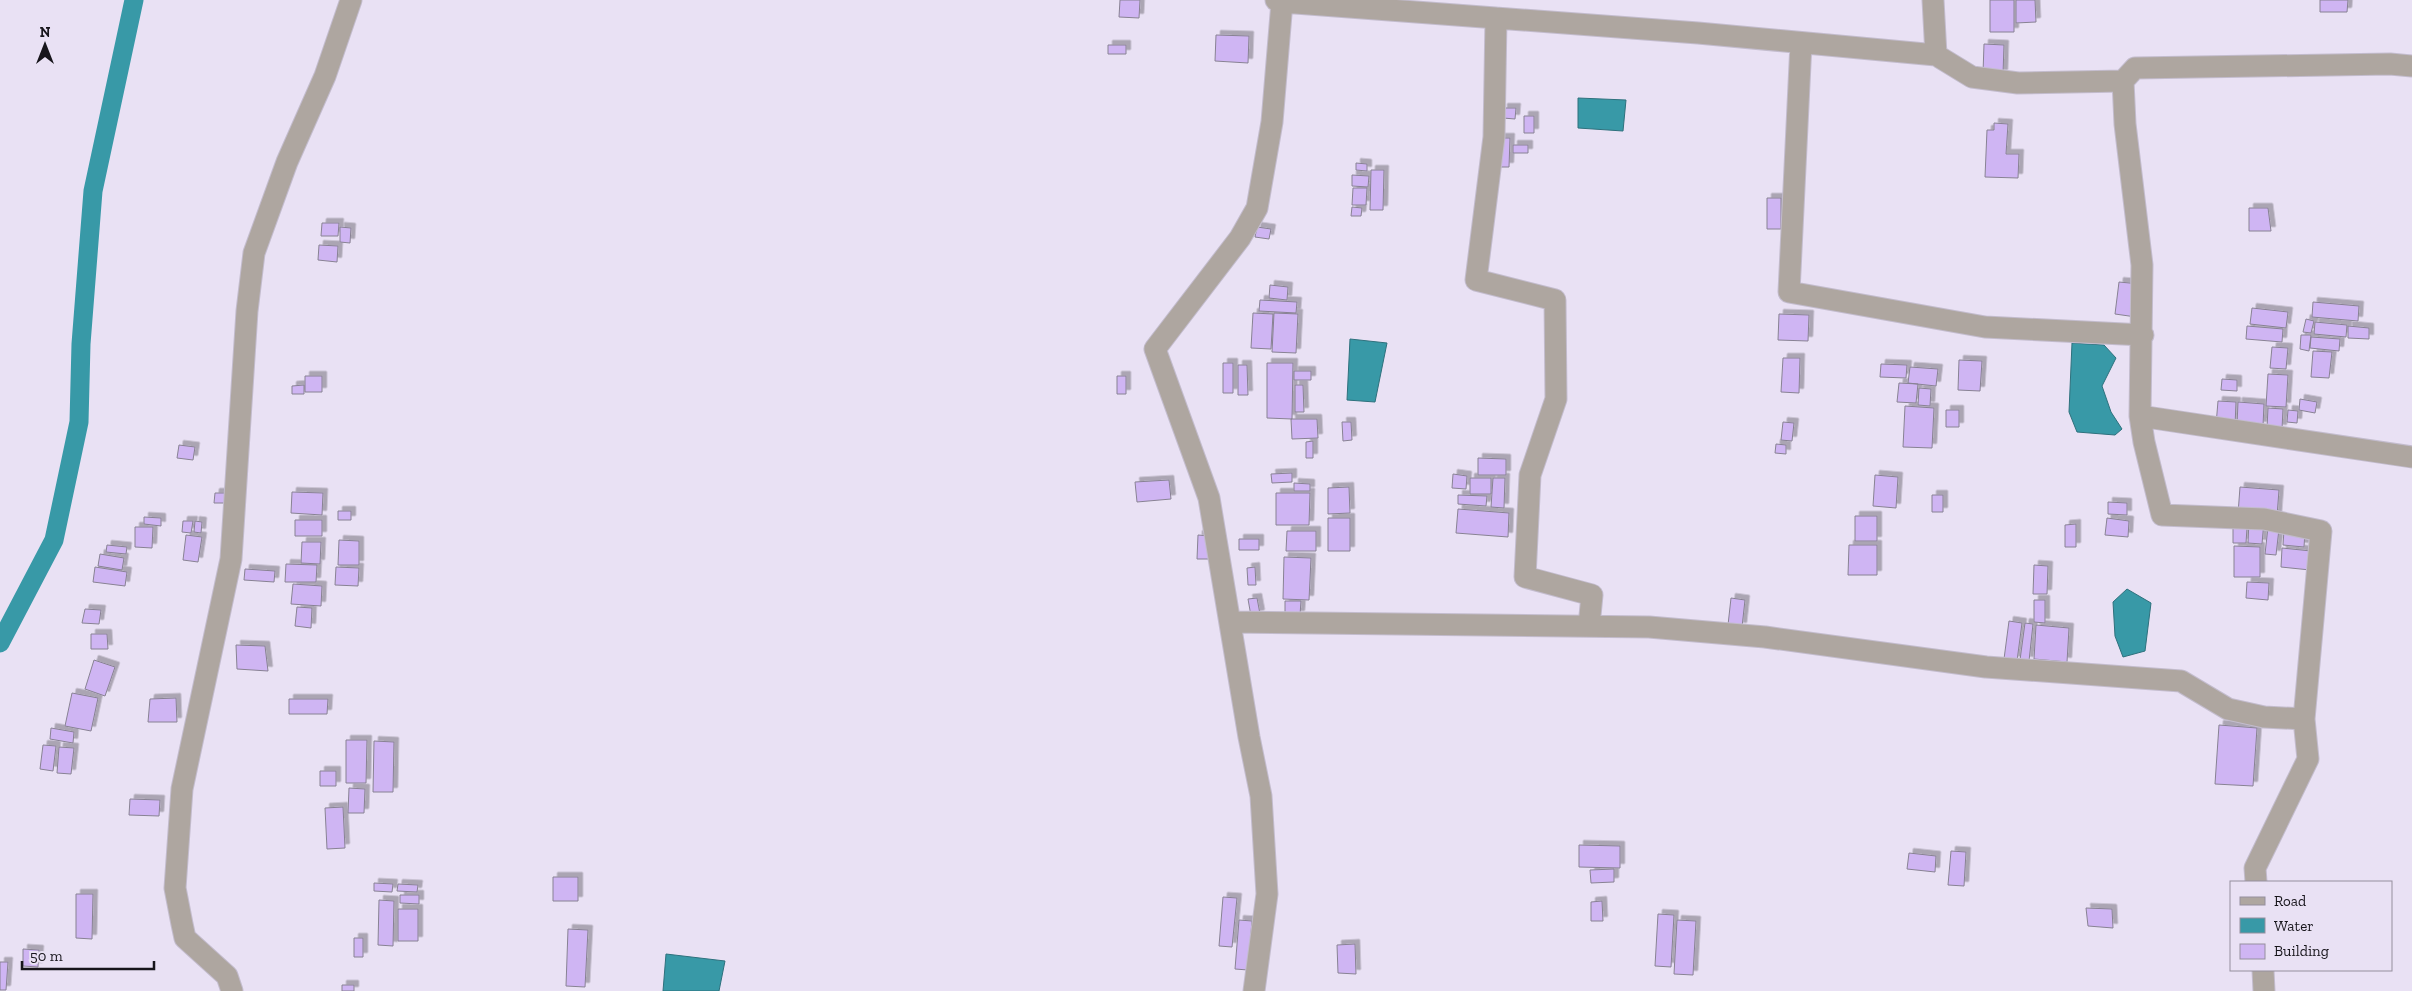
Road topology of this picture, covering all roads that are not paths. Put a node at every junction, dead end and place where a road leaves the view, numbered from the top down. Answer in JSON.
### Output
{"nodes":[{"id":1,"x":350,"y":0,"type":"edge"},
{"id":2,"x":1933,"y":0,"type":"edge"},
{"id":3,"x":1279,"y":1,"type":"edge"},
{"id":4,"x":1496,"y":18,"type":"junction"},
{"id":5,"x":1801,"y":42,"type":"junction"},
{"id":6,"x":1936,"y":55,"type":"junction"},
{"id":7,"x":2412,"y":66,"type":"edge"},
{"id":8,"x":2123,"y":81,"type":"junction"},
{"id":9,"x":2143,"y":336,"type":"junction"},
{"id":10,"x":2140,"y":416,"type":"junction"},
{"id":11,"x":2412,"y":458,"type":"edge"},
{"id":12,"x":1230,"y":622,"type":"junction"},
{"id":13,"x":1589,"y":626,"type":"junction"},
{"id":14,"x":2304,"y":719,"type":"junction"},
{"id":15,"x":2256,"y":881,"type":"edge"},
{"id":16,"x":2263,"y":971,"type":"edge"},
{"id":17,"x":232,"y":991,"type":"edge"},
{"id":18,"x":1254,"y":991,"type":"edge"},
{"id":19,"x":2264,"y":991,"type":"edge"}],
"edges":[{"from":1,"to":17,"type":"street"},
{"from":2,"to":6,"type":"street"},
{"from":3,"to":4,"type":"street"},
{"from":3,"to":12,"type":"street"},
{"from":4,"to":5,"type":"street"},
{"from":4,"to":13,"type":"street"},
{"from":5,"to":6,"type":"street"},
{"from":5,"to":9,"type":"street"},
{"from":6,"to":8,"type":"street"},
{"from":7,"to":8,"type":"street"},
{"from":8,"to":9,"type":"street"},
{"from":9,"to":10,"type":"street"},
{"from":10,"to":11,"type":"street"},
{"from":10,"to":14,"type":"street"},
{"from":12,"to":13,"type":"street"},
{"from":12,"to":18,"type":"street"},
{"from":13,"to":14,"type":"street"},
{"from":14,"to":15,"type":"street"},
{"from":16,"to":19,"type":"street"}]}
